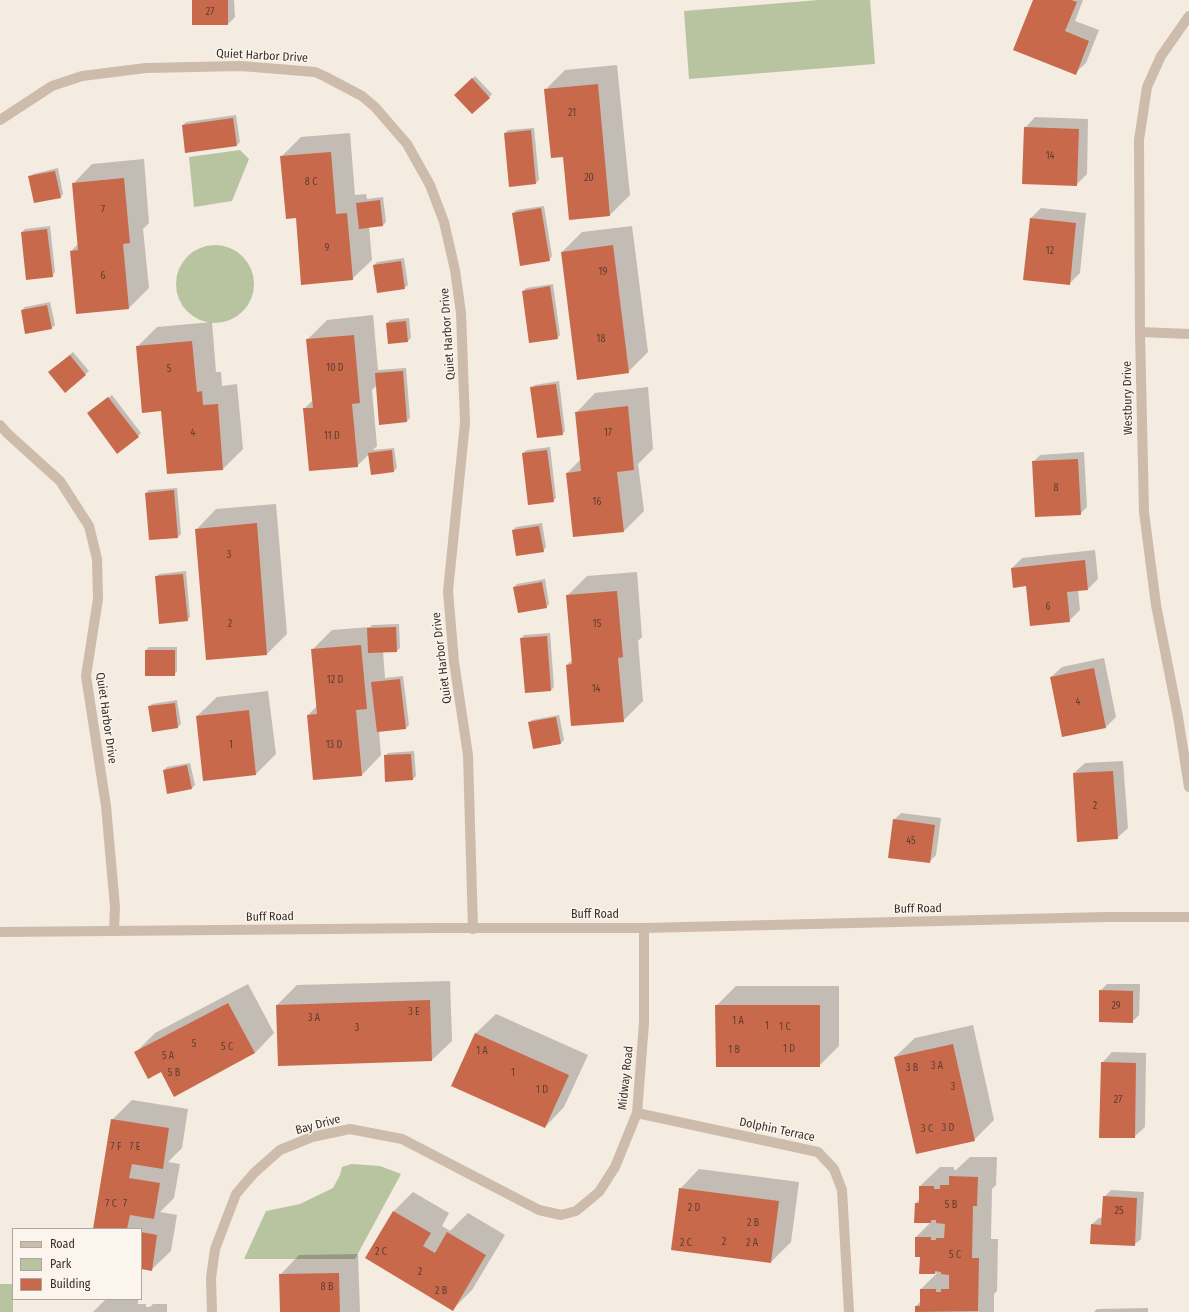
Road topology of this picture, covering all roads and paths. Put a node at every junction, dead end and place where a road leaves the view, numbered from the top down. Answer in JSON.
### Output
{"nodes":[{"id":1,"x":1189,"y":16,"type":"edge"},
{"id":2,"x":0,"y":120,"type":"edge"},
{"id":3,"x":1140,"y":332,"type":"junction"},
{"id":4,"x":1189,"y":334,"type":"edge"},
{"id":5,"x":0,"y":425,"type":"edge"},
{"id":6,"x":1189,"y":787,"type":"edge"},
{"id":7,"x":1189,"y":917,"type":"edge"},
{"id":8,"x":644,"y":928,"type":"junction"},
{"id":9,"x":473,"y":929,"type":"junction"},
{"id":10,"x":114,"y":931,"type":"junction"},
{"id":11,"x":0,"y":932,"type":"edge"},
{"id":12,"x":637,"y":1113,"type":"junction"},
{"id":13,"x":576,"y":1211,"type":"joint"},
{"id":14,"x":212,"y":1312,"type":"edge"},
{"id":15,"x":849,"y":1312,"type":"edge"}],
"edges":[{"from":1,"to":3,"type":"street","name":"Westbury Drive"},
{"from":2,"to":9,"type":"street","name":"Quiet Harbor Drive"},
{"from":3,"to":4,"type":"street"},
{"from":3,"to":6,"type":"street","name":"Westbury Drive"},
{"from":5,"to":10,"type":"street","name":"Quiet Harbor Drive"},
{"from":7,"to":8,"type":"street","name":"Buff Road"},
{"from":8,"to":9,"type":"street","name":"Buff Road"},
{"from":8,"to":12,"type":"street","name":"Midway Road"},
{"from":9,"to":10,"type":"street","name":"Buff Road"},
{"from":10,"to":11,"type":"street","name":"Buff Road"},
{"from":12,"to":13,"type":"street","name":"Midway Road"},
{"from":12,"to":15,"type":"street","name":"Dolphin Terrace"},
{"from":13,"to":14,"type":"street","name":"Bay Drive"}]}
